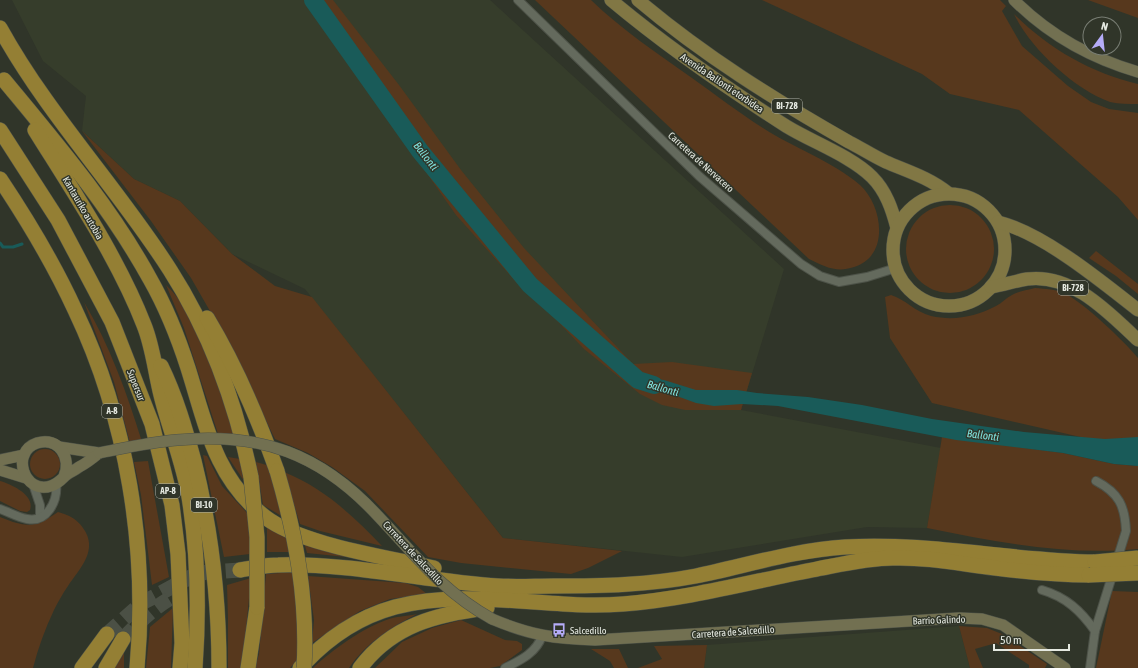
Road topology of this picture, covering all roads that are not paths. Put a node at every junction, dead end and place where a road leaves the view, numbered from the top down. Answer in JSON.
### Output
{"nodes":[{"id":1,"x":518,"y":0,"type":"edge"},
{"id":2,"x":611,"y":0,"type":"edge"},
{"id":3,"x":638,"y":0,"type":"edge"},
{"id":4,"x":1014,"y":0,"type":"edge"},
{"id":5,"x":0,"y":28,"type":"edge"},
{"id":6,"x":1138,"y":72,"type":"edge"},
{"id":7,"x":2,"y":77,"type":"edge"},
{"id":8,"x":0,"y":130,"type":"edge"},
{"id":9,"x":0,"y":179,"type":"edge"},
{"id":10,"x":948,"y":193,"type":"junction"},
{"id":11,"x":998,"y":222,"type":"junction"},
{"id":12,"x":897,"y":228,"type":"junction"},
{"id":13,"x":896,"y":268,"type":"junction"},
{"id":14,"x":170,"y":271,"type":"junction"},
{"id":15,"x":991,"y":287,"type":"junction"},
{"id":16,"x":1138,"y":310,"type":"edge"},
{"id":17,"x":1138,"y":340,"type":"edge"},
{"id":18,"x":152,"y":349,"type":"junction"},
{"id":19,"x":59,"y":447,"type":"junction"},
{"id":20,"x":99,"y":453,"type":"junction"},
{"id":21,"x":24,"y":455,"type":"junction"},
{"id":22,"x":0,"y":460,"type":"edge"},
{"id":23,"x":0,"y":470,"type":"edge"},
{"id":24,"x":60,"y":480,"type":"junction"},
{"id":25,"x":29,"y":481,"type":"junction"},
{"id":26,"x":1096,"y":481,"type":"dead end"},
{"id":27,"x":0,"y":509,"type":"edge"},
{"id":28,"x":40,"y":516,"type":"junction"},
{"id":29,"x":1138,"y":558,"type":"edge"},
{"id":30,"x":240,"y":570,"type":"tunnel mouth"},
{"id":31,"x":1138,"y":574,"type":"edge"},
{"id":32,"x":580,"y":586,"type":"junction"},
{"id":33,"x":1042,"y":590,"type":"dead end"},
{"id":34,"x":564,"y":604,"type":"junction"},
{"id":35,"x":812,"y":626,"type":"joint"},
{"id":36,"x":1095,"y":631,"type":"junction"},
{"id":37,"x":107,"y":634,"type":"tunnel mouth"},
{"id":38,"x":542,"y":636,"type":"junction"},
{"id":39,"x":123,"y":639,"type":"tunnel mouth"},
{"id":40,"x":1052,"y":664,"type":"edge"},
{"id":41,"x":82,"y":668,"type":"edge"},
{"id":42,"x":106,"y":668,"type":"edge"},
{"id":43,"x":136,"y":668,"type":"edge"},
{"id":44,"x":180,"y":668,"type":"edge"},
{"id":45,"x":196,"y":668,"type":"edge"},
{"id":46,"x":219,"y":668,"type":"edge"},
{"id":47,"x":248,"y":668,"type":"edge"},
{"id":48,"x":300,"y":668,"type":"edge"},
{"id":49,"x":304,"y":668,"type":"edge"},
{"id":50,"x":360,"y":668,"type":"edge"},
{"id":51,"x":505,"y":668,"type":"edge"},
{"id":52,"x":1065,"y":668,"type":"edge"},
{"id":53,"x":1090,"y":668,"type":"edge"}],
"edges":[{"from":1,"to":13,"type":"street","name":"Carretera de Nervacero"},
{"from":2,"to":12,"type":"main road","name":"Avenida Ballonti etorbidea","number":"BI-728"},
{"from":3,"to":10,"type":"main road","name":"Avenida Ballonti etorbidea","number":"BI-728"},
{"from":4,"to":6,"type":"street"},
{"from":5,"to":14,"type":"highway"},
{"from":7,"to":18,"type":"highway","name":"Kantauriko autobia"},
{"from":7,"to":32,"type":"highway"},
{"from":8,"to":44,"type":"highway","name":"Supersur","number":"AP-8"},
{"from":9,"to":43,"type":"highway","number":"A-8"},
{"from":10,"to":11,"type":"main road","number":"BI-728"},
{"from":10,"to":12,"type":"main road","number":"BI-728"},
{"from":11,"to":15,"type":"main road","number":"BI-728"},
{"from":11,"to":16,"type":"main road","number":"BI-728"},
{"from":12,"to":13,"type":"main road","number":"BI-728"},
{"from":13,"to":15,"type":"main road","number":"BI-728"},
{"from":14,"to":47,"type":"highway","bridge":true},
{"from":14,"to":49,"type":"highway","bridge":true},
{"from":15,"to":17,"type":"main road","number":"BI-728"},
{"from":18,"to":45,"type":"highway","name":"Supersur","number":"AP-8"},
{"from":18,"to":46,"type":"highway","number":"BI-10"},
{"from":19,"to":20,"type":"street"},
{"from":19,"to":21,"type":"street"},
{"from":19,"to":24,"type":"street"},
{"from":20,"to":24,"type":"street"},
{"from":20,"to":38,"type":"street","name":"Carretera de Salcedillo","bridge":true},
{"from":21,"to":22,"type":"street"},
{"from":21,"to":25,"type":"street"},
{"from":23,"to":25,"type":"street"},
{"from":24,"to":25,"type":"street"},
{"from":24,"to":28,"type":"street"},
{"from":25,"to":28,"type":"street"},
{"from":26,"to":36,"type":"street"},
{"from":27,"to":28,"type":"street"},
{"from":29,"to":32,"type":"highway","bridge":true},
{"from":30,"to":32,"type":"highway"},
{"from":31,"to":34,"type":"highway","bridge":true},
{"from":33,"to":36,"type":"street"},
{"from":34,"to":48,"type":"highway"},
{"from":34,"to":50,"type":"highway"},
{"from":35,"to":38,"type":"street","name":"Carretera de Salcedillo"},
{"from":35,"to":40,"type":"street","name":"Barrio Galindo"},
{"from":36,"to":53,"type":"street"},
{"from":37,"to":41,"type":"highway"},
{"from":38,"to":51,"type":"street"},
{"from":39,"to":42,"type":"highway"},
{"from":40,"to":52,"type":"street","name":"Barrio Galindo"}]}
